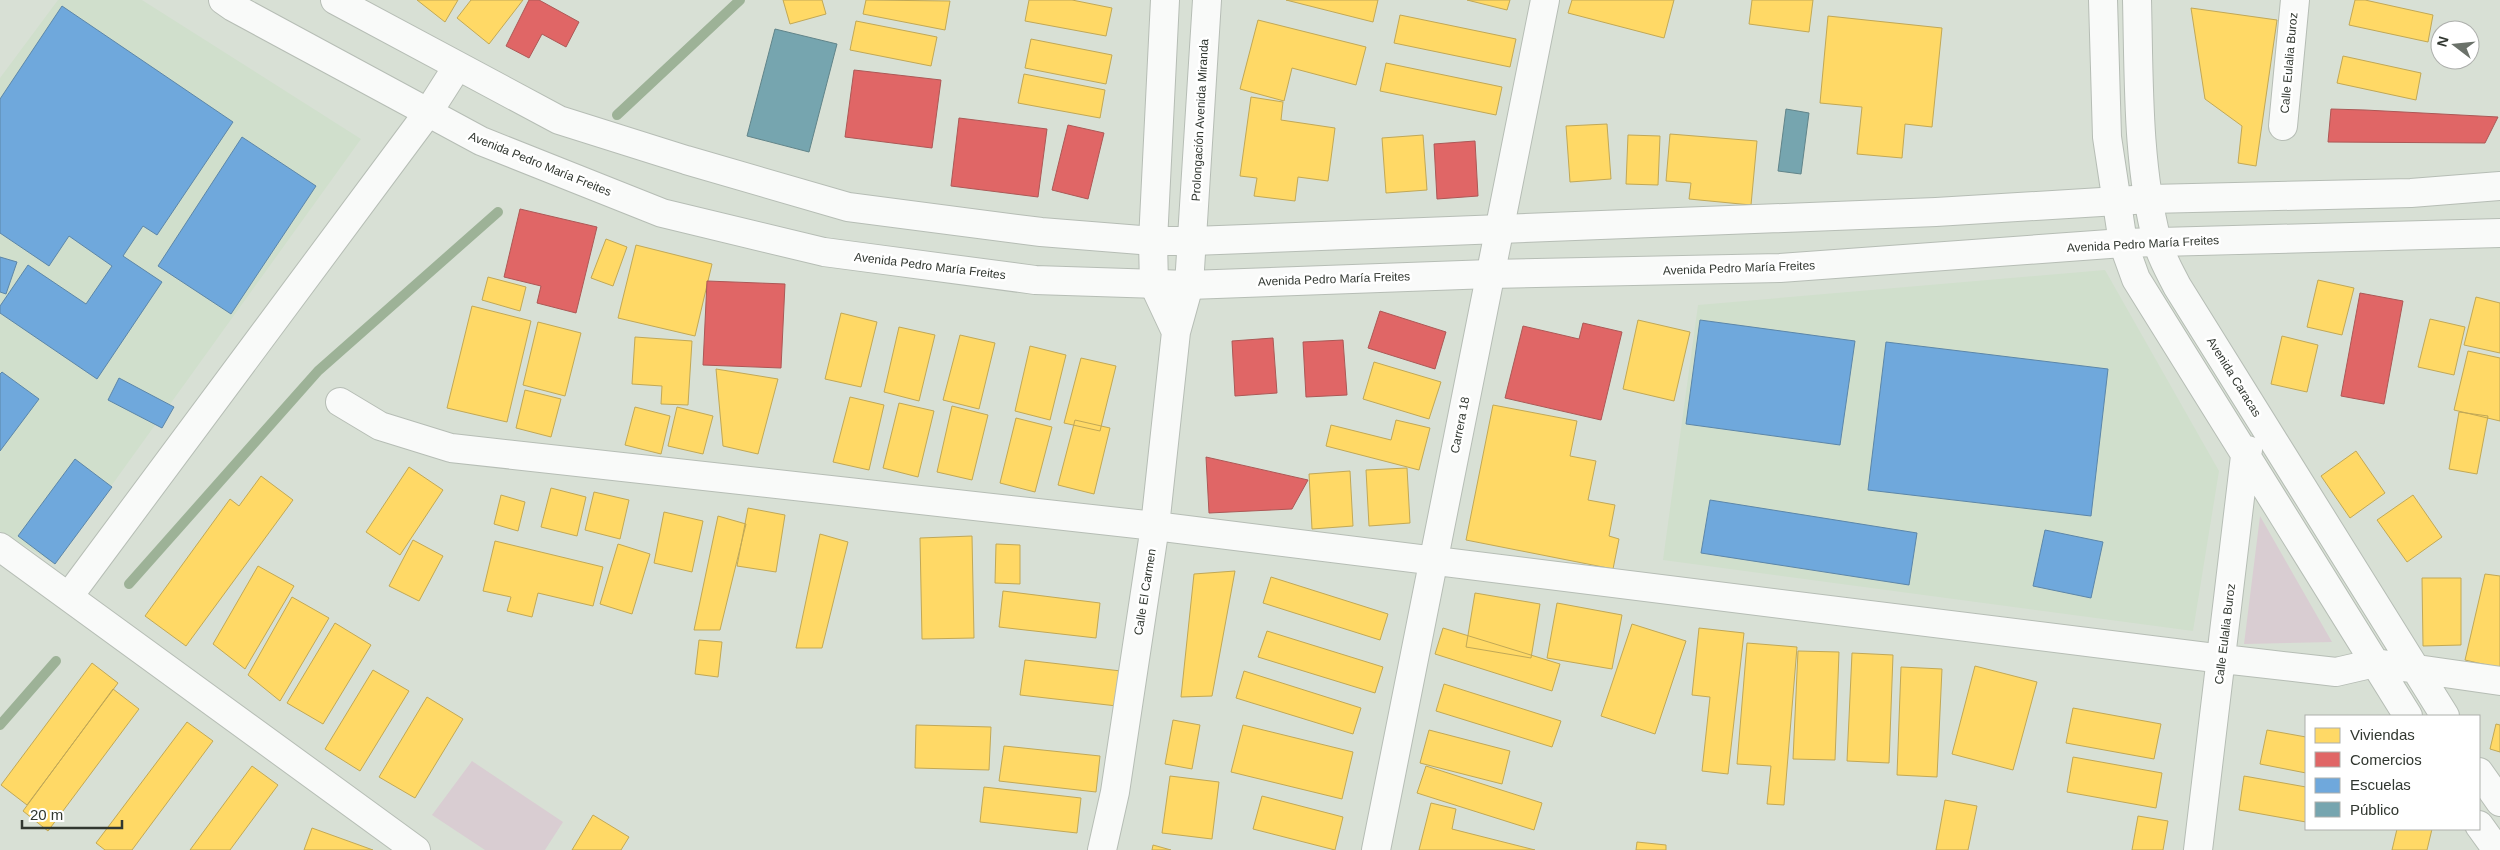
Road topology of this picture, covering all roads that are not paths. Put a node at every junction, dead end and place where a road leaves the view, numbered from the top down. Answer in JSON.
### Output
{"nodes":[{"id":1,"x":223,"y":0,"type":"edge"},
{"id":2,"x":335,"y":0,"type":"edge"},
{"id":3,"x":1165,"y":0,"type":"edge"},
{"id":4,"x":1207,"y":0,"type":"edge"},
{"id":5,"x":1545,"y":0,"type":"edge"},
{"id":6,"x":2102,"y":0,"type":"edge"},
{"id":7,"x":2137,"y":0,"type":"edge"},
{"id":8,"x":2295,"y":0,"type":"edge"},
{"id":9,"x":457,"y":67,"type":"junction"},
{"id":10,"x":427,"y":114,"type":"junction"},
{"id":11,"x":2282,"y":126,"type":"dead end"},
{"id":12,"x":2500,"y":186,"type":"edge"},
{"id":13,"x":2150,"y":199,"type":"junction"},
{"id":14,"x":2115,"y":202,"type":"junction"},
{"id":15,"x":1500,"y":229,"type":"junction"},
{"id":16,"x":2500,"y":233,"type":"edge"},
{"id":17,"x":1153,"y":241,"type":"junction"},
{"id":18,"x":1193,"y":241,"type":"junction"},
{"id":19,"x":2157,"y":242,"type":"junction"},
{"id":20,"x":2123,"y":243,"type":"junction"},
{"id":21,"x":1490,"y":274,"type":"junction"},
{"id":22,"x":1154,"y":285,"type":"junction"},
{"id":23,"x":1189,"y":285,"type":"junction"},
{"id":24,"x":1176,"y":332,"type":"junction"},
{"id":25,"x":340,"y":402,"type":"dead end"},
{"id":26,"x":2262,"y":421,"type":"junction"},
{"id":27,"x":2246,"y":456,"type":"junction"},
{"id":28,"x":1155,"y":526,"type":"junction"},
{"id":29,"x":0,"y":547,"type":"edge"},
{"id":30,"x":1433,"y":561,"type":"junction"},
{"id":31,"x":69,"y":596,"type":"junction"},
{"id":32,"x":2223,"y":660,"type":"junction"},
{"id":33,"x":2376,"y":663,"type":"junction"},
{"id":34,"x":2419,"y":671,"type":"junction"},
{"id":35,"x":2500,"y":681,"type":"edge"},
{"id":36,"x":2407,"y":715,"type":"edge"},
{"id":37,"x":2444,"y":715,"type":"edge"},
{"id":38,"x":2480,"y":773,"type":"edge"},
{"id":39,"x":2500,"y":802,"type":"edge"},
{"id":40,"x":2480,"y":826,"type":"edge"},
{"id":41,"x":416,"y":850,"type":"edge"},
{"id":42,"x":1102,"y":850,"type":"edge"},
{"id":43,"x":1376,"y":850,"type":"edge"},
{"id":44,"x":2198,"y":850,"type":"edge"},
{"id":45,"x":2497,"y":850,"type":"edge"}],
"edges":[{"from":1,"to":10,"type":"street","name":"Avenida Pedro María Freites"},
{"from":2,"to":9,"type":"street"},
{"from":3,"to":17,"type":"street"},
{"from":4,"to":18,"type":"street","name":"Prolongación Avenida Miranda"},
{"from":5,"to":15,"type":"street","name":"Carrera 18"},
{"from":6,"to":14,"type":"street"},
{"from":7,"to":13,"type":"street","name":"Avenida Caracas"},
{"from":8,"to":11,"type":"street","name":"Calle Eulalia Buroz"},
{"from":9,"to":10,"type":"street"},
{"from":9,"to":17,"type":"street"},
{"from":10,"to":22,"type":"street","name":"Avenida Pedro María Freites"},
{"from":10,"to":31,"type":"street"},
{"from":12,"to":13,"type":"street"},
{"from":13,"to":14,"type":"street"},
{"from":13,"to":19,"type":"street","name":"Avenida Caracas"},
{"from":14,"to":15,"type":"street"},
{"from":14,"to":20,"type":"street"},
{"from":15,"to":18,"type":"street"},
{"from":15,"to":21,"type":"street","name":"Carrera 18"},
{"from":16,"to":19,"type":"street","name":"Avenida Pedro María Freites"},
{"from":17,"to":18,"type":"street"},
{"from":17,"to":22,"type":"street"},
{"from":18,"to":23,"type":"street","name":"Prolongación Avenida Miranda"},
{"from":19,"to":20,"type":"street","name":"Avenida Pedro María Freites"},
{"from":19,"to":26,"type":"street","name":"Avenida Caracas"},
{"from":20,"to":21,"type":"street","name":"Avenida Pedro María Freites"},
{"from":20,"to":27,"type":"street"},
{"from":21,"to":23,"type":"street","name":"Avenida Pedro María Freites"},
{"from":21,"to":30,"type":"street","name":"Carrera 18"},
{"from":22,"to":23,"type":"street","name":"Avenida Pedro María Freites"},
{"from":22,"to":24,"type":"street"},
{"from":23,"to":24,"type":"street","name":"Calle El Carmen"},
{"from":24,"to":28,"type":"street","name":"Calle El Carmen"},
{"from":25,"to":28,"type":"street"},
{"from":26,"to":27,"type":"street","name":"Calle Eulalia Buroz"},
{"from":26,"to":34,"type":"street","name":"Avenida Caracas"},
{"from":27,"to":32,"type":"street","name":"Calle Eulalia Buroz"},
{"from":27,"to":33,"type":"street"},
{"from":28,"to":30,"type":"street"},
{"from":28,"to":42,"type":"street","name":"Calle El Carmen"},
{"from":29,"to":31,"type":"street"},
{"from":30,"to":32,"type":"street"},
{"from":30,"to":43,"type":"street","name":"Carrera 18"},
{"from":31,"to":41,"type":"street"},
{"from":32,"to":33,"type":"street"},
{"from":32,"to":44,"type":"street","name":"Calle Eulalia Buroz"},
{"from":33,"to":34,"type":"street"},
{"from":33,"to":36,"type":"street"},
{"from":34,"to":35,"type":"street"},
{"from":34,"to":37,"type":"street","name":"Avenida Caracas"},
{"from":38,"to":39,"type":"street"},
{"from":40,"to":45,"type":"street"}]}
